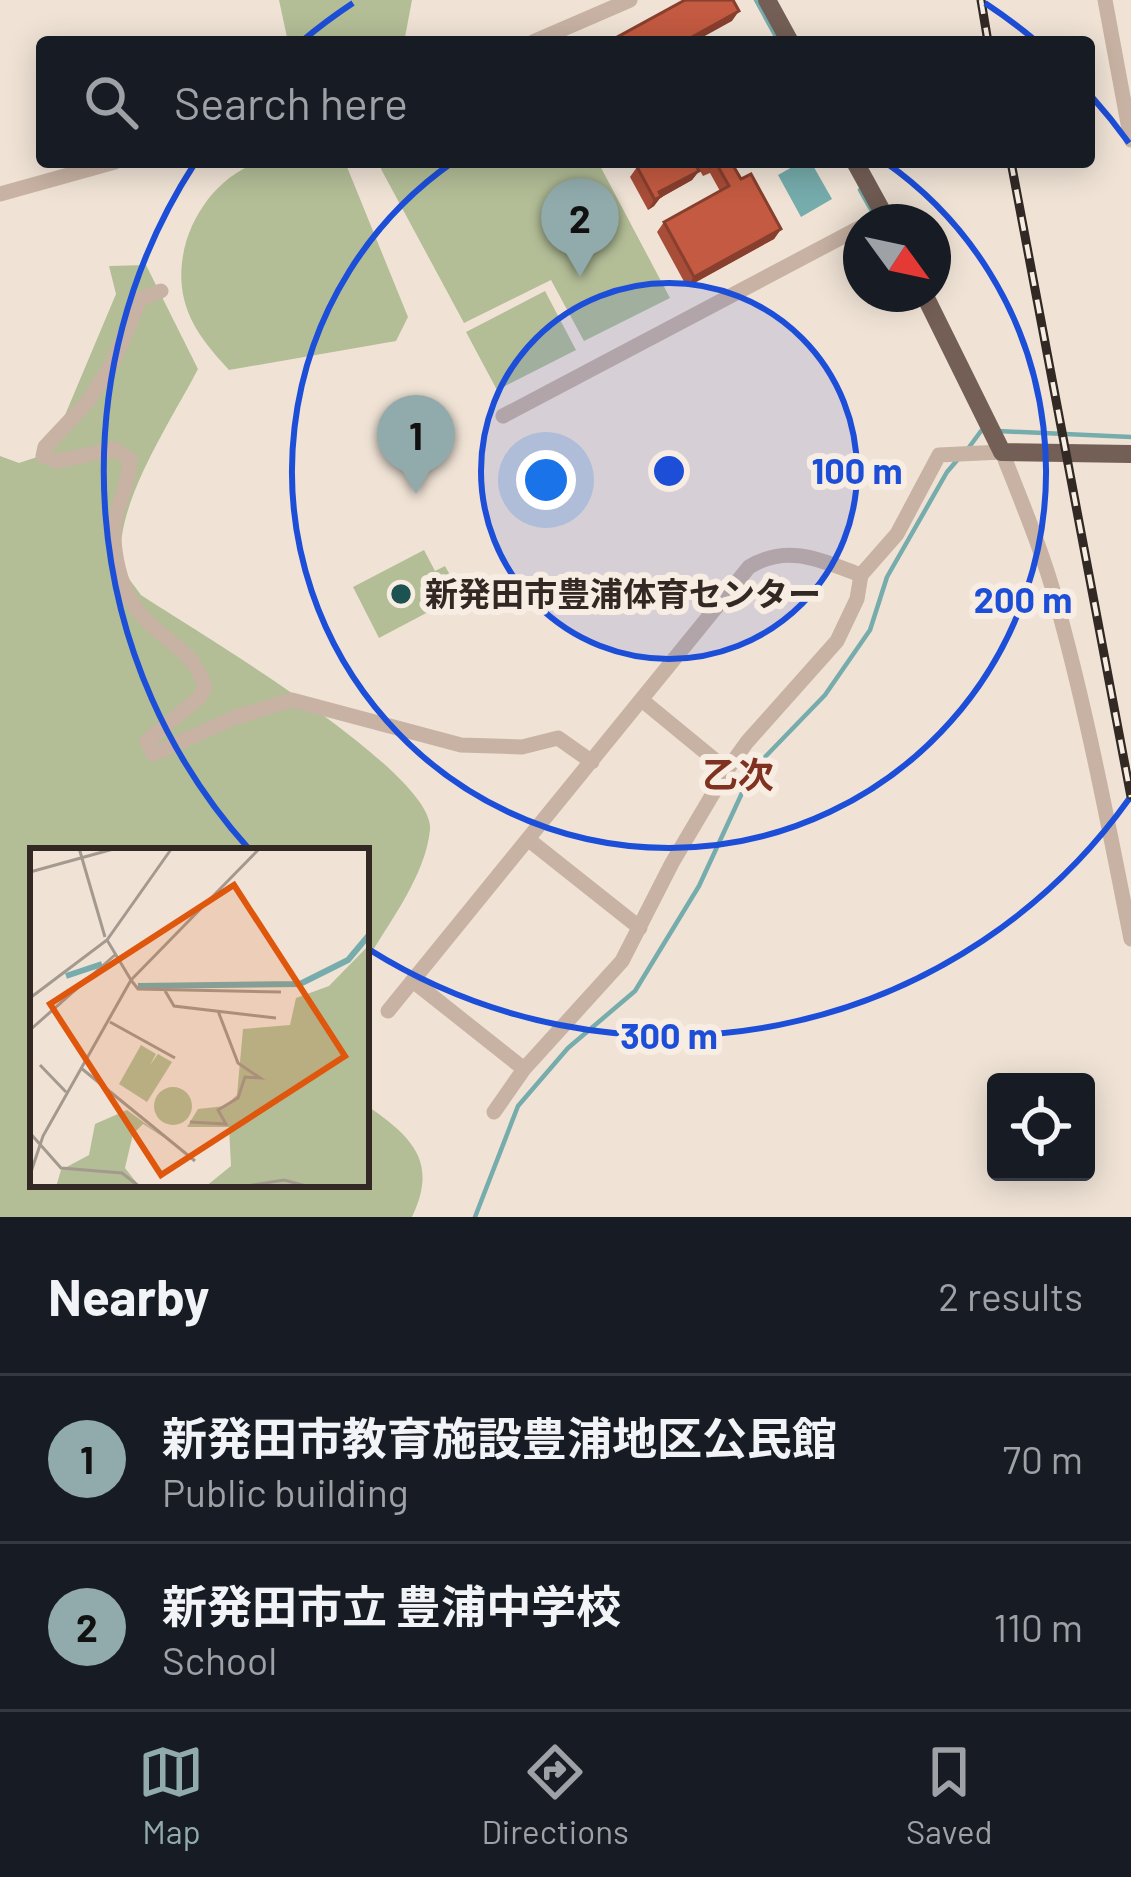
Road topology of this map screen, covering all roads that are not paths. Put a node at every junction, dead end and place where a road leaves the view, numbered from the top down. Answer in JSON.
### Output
{"nodes":[{"id":1,"x":631,"y":0,"type":"edge"},
{"id":2,"x":767,"y":0,"type":"edge"},
{"id":3,"x":1105,"y":0,"type":"edge"},
{"id":4,"x":547,"y":36,"type":"edge"},
{"id":5,"x":787,"y":36,"type":"edge"},
{"id":6,"x":1131,"y":140,"type":"edge"},
{"id":7,"x":93,"y":168,"type":"edge"},
{"id":8,"x":858,"y":168,"type":"edge"},
{"id":9,"x":0,"y":194,"type":"edge"},
{"id":10,"x":874,"y":204,"type":"edge"},
{"id":11,"x":843,"y":237,"type":"edge"},
{"id":12,"x":161,"y":291,"type":"dead end"},
{"id":13,"x":933,"y":312,"type":"edge"},
{"id":14,"x":503,"y":416,"type":"dead end"},
{"id":15,"x":1002,"y":452,"type":"junction"},
{"id":16,"x":1131,"y":454,"type":"edge"},
{"id":17,"x":861,"y":575,"type":"junction"},
{"id":18,"x":643,"y":700,"type":"junction"},
{"id":19,"x":592,"y":762,"type":"junction"},
{"id":20,"x":727,"y":770,"type":"junction"},
{"id":21,"x":529,"y":839,"type":"junction"},
{"id":22,"x":640,"y":928,"type":"junction"},
{"id":23,"x":1131,"y":939,"type":"edge"},
{"id":24,"x":413,"y":981,"type":"junction"},
{"id":25,"x":388,"y":1011,"type":"dead end"},
{"id":26,"x":524,"y":1069,"type":"junction"},
{"id":27,"x":494,"y":1112,"type":"dead end"}],
"edges":[{"from":1,"to":4,"type":"street"},
{"from":2,"to":5,"type":"main road"},
{"from":3,"to":6,"type":"street"},
{"from":7,"to":9,"type":"street"},
{"from":8,"to":10,"type":"main road"},
{"from":11,"to":14,"type":"street"},
{"from":12,"to":19,"type":"street"},
{"from":13,"to":15,"type":"main road"},
{"from":15,"to":16,"type":"main road"},
{"from":15,"to":17,"type":"street"},
{"from":15,"to":23,"type":"street"},
{"from":17,"to":18,"type":"street"},
{"from":17,"to":20,"type":"street"},
{"from":18,"to":19,"type":"street"},
{"from":18,"to":20,"type":"street"},
{"from":19,"to":21,"type":"street"},
{"from":20,"to":22,"type":"street"},
{"from":21,"to":22,"type":"street"},
{"from":21,"to":24,"type":"street"},
{"from":22,"to":26,"type":"street"},
{"from":24,"to":25,"type":"street"},
{"from":24,"to":26,"type":"street"},
{"from":26,"to":27,"type":"street"}]}
